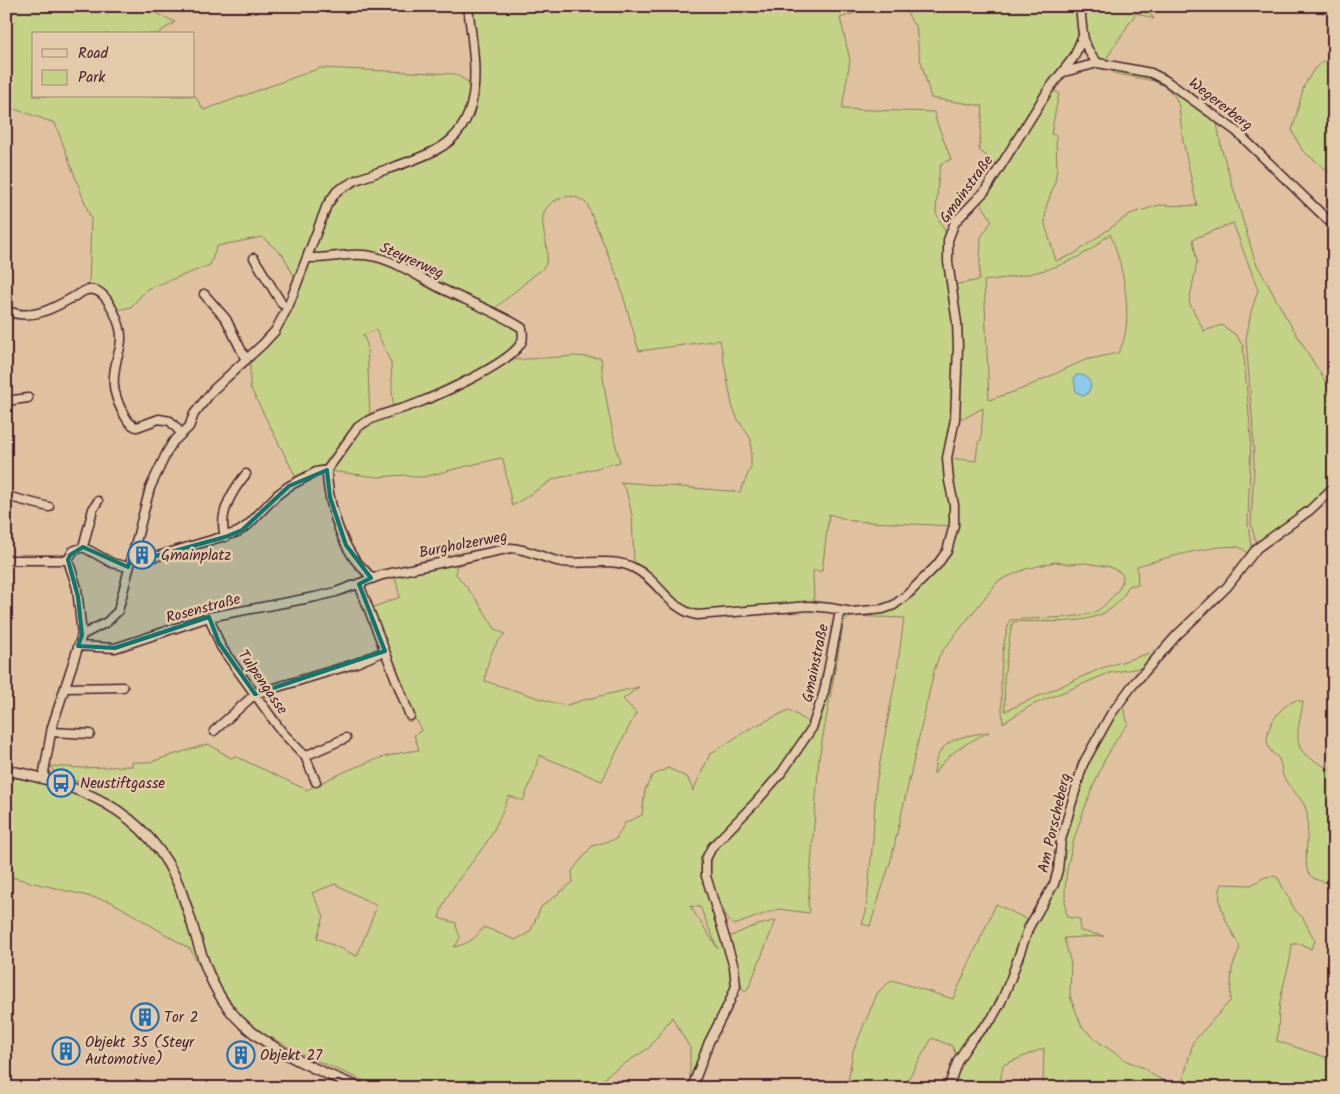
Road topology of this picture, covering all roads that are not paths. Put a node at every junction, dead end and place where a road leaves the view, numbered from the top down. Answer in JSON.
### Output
{"nodes":[{"id":1,"x":468,"y":6,"type":"edge"},
{"id":2,"x":1080,"y":6,"type":"edge"},
{"id":3,"x":1082,"y":38,"type":"junction"},
{"id":4,"x":1098,"y":63,"type":"junction"},
{"id":5,"x":1064,"y":72,"type":"junction"},
{"id":6,"x":1334,"y":226,"type":"edge"},
{"id":7,"x":254,"y":258,"type":"dead end"},
{"id":8,"x":307,"y":258,"type":"junction"},
{"id":9,"x":204,"y":294,"type":"dead end"},
{"id":10,"x":288,"y":306,"type":"junction"},
{"id":11,"x":6,"y":310,"type":"edge"},
{"id":12,"x":246,"y":360,"type":"junction"},
{"id":13,"x":28,"y":398,"type":"dead end"},
{"id":14,"x":6,"y":401,"type":"edge"},
{"id":15,"x":182,"y":433,"type":"junction"},
{"id":16,"x":327,"y":470,"type":"junction"},
{"id":17,"x":246,"y":474,"type":"dead end"},
{"id":18,"x":1334,"y":487,"type":"edge"},
{"id":19,"x":6,"y":496,"type":"edge"},
{"id":20,"x":98,"y":501,"type":"dead end"},
{"id":21,"x":49,"y":507,"type":"dead end"},
{"id":22,"x":225,"y":537,"type":"junction"},
{"id":23,"x":83,"y":547,"type":"junction"},
{"id":24,"x":131,"y":558,"type":"junction"},
{"id":25,"x":6,"y":560,"type":"edge"},
{"id":26,"x":68,"y":560,"type":"junction"},
{"id":27,"x":128,"y":567,"type":"junction"},
{"id":28,"x":371,"y":578,"type":"junction"},
{"id":29,"x":359,"y":584,"type":"junction"},
{"id":30,"x":336,"y":592,"type":"joint"},
{"id":31,"x":840,"y":611,"type":"junction"},
{"id":32,"x":209,"y":617,"type":"junction"},
{"id":33,"x":82,"y":634,"type":"junction"},
{"id":34,"x":78,"y":646,"type":"junction"},
{"id":35,"x":386,"y":651,"type":"junction"},
{"id":36,"x":124,"y":687,"type":"dead end"},
{"id":37,"x":66,"y":688,"type":"junction"},
{"id":38,"x":256,"y":694,"type":"junction"},
{"id":39,"x":410,"y":716,"type":"dead end"},
{"id":40,"x":214,"y":731,"type":"dead end"},
{"id":41,"x":51,"y":732,"type":"junction"},
{"id":42,"x":90,"y":734,"type":"dead end"},
{"id":43,"x":346,"y":738,"type":"dead end"},
{"id":44,"x":305,"y":756,"type":"junction"},
{"id":45,"x":6,"y":770,"type":"edge"},
{"id":46,"x":44,"y":778,"type":"junction"},
{"id":47,"x":316,"y":782,"type":"dead end"},
{"id":48,"x":361,"y":1088,"type":"edge"},
{"id":49,"x":692,"y":1088,"type":"edge"},
{"id":50,"x":948,"y":1088,"type":"edge"}],
"edges":[{"from":1,"to":8,"type":"street"},
{"from":2,"to":3,"type":"street","name":"Gmainstraße"},
{"from":3,"to":4,"type":"street","name":"Gmainstraße"},
{"from":3,"to":5,"type":"street","name":"Gmainstraße"},
{"from":4,"to":5,"type":"street","name":"Wegererberg"},
{"from":4,"to":6,"type":"street","name":"Wegererberg"},
{"from":5,"to":31,"type":"street","name":"Gmainstraße"},
{"from":7,"to":10,"type":"street"},
{"from":8,"to":10,"type":"street"},
{"from":8,"to":16,"type":"street","name":"Steyrerweg"},
{"from":9,"to":12,"type":"street"},
{"from":10,"to":12,"type":"street"},
{"from":11,"to":15,"type":"street"},
{"from":12,"to":15,"type":"street"},
{"from":13,"to":14,"type":"street"},
{"from":15,"to":24,"type":"street"},
{"from":16,"to":22,"type":"street"},
{"from":16,"to":28,"type":"street"},
{"from":17,"to":22,"type":"street"},
{"from":18,"to":50,"type":"street","name":"Am Porscheberg"},
{"from":19,"to":21,"type":"street"},
{"from":20,"to":23,"type":"street"},
{"from":22,"to":24,"type":"street"},
{"from":23,"to":26,"type":"street"},
{"from":23,"to":27,"type":"street"},
{"from":24,"to":27,"type":"street"},
{"from":25,"to":26,"type":"street"},
{"from":26,"to":33,"type":"street"},
{"from":27,"to":33,"type":"street"},
{"from":28,"to":29,"type":"street","name":"Burgholzerweg"},
{"from":28,"to":31,"type":"street","name":"Burgholzerweg"},
{"from":29,"to":30,"type":"street","name":"Burgholzerweg"},
{"from":29,"to":35,"type":"street"},
{"from":30,"to":32,"type":"street","name":"Rosenstraße"},
{"from":31,"to":49,"type":"street","name":"Gmainstraße"},
{"from":32,"to":34,"type":"street","name":"Rosenstraße"},
{"from":32,"to":38,"type":"street","name":"Tulpengasse"},
{"from":33,"to":34,"type":"street"},
{"from":34,"to":37,"type":"street"},
{"from":35,"to":38,"type":"street"},
{"from":35,"to":39,"type":"street"},
{"from":36,"to":37,"type":"street"},
{"from":37,"to":41,"type":"street"},
{"from":38,"to":40,"type":"street"},
{"from":38,"to":44,"type":"street","name":"Tulpengasse"},
{"from":41,"to":42,"type":"street"},
{"from":41,"to":46,"type":"street"},
{"from":43,"to":44,"type":"street"},
{"from":44,"to":47,"type":"street","name":"Tulpengasse"},
{"from":45,"to":46,"type":"street"},
{"from":46,"to":48,"type":"street"}]}
